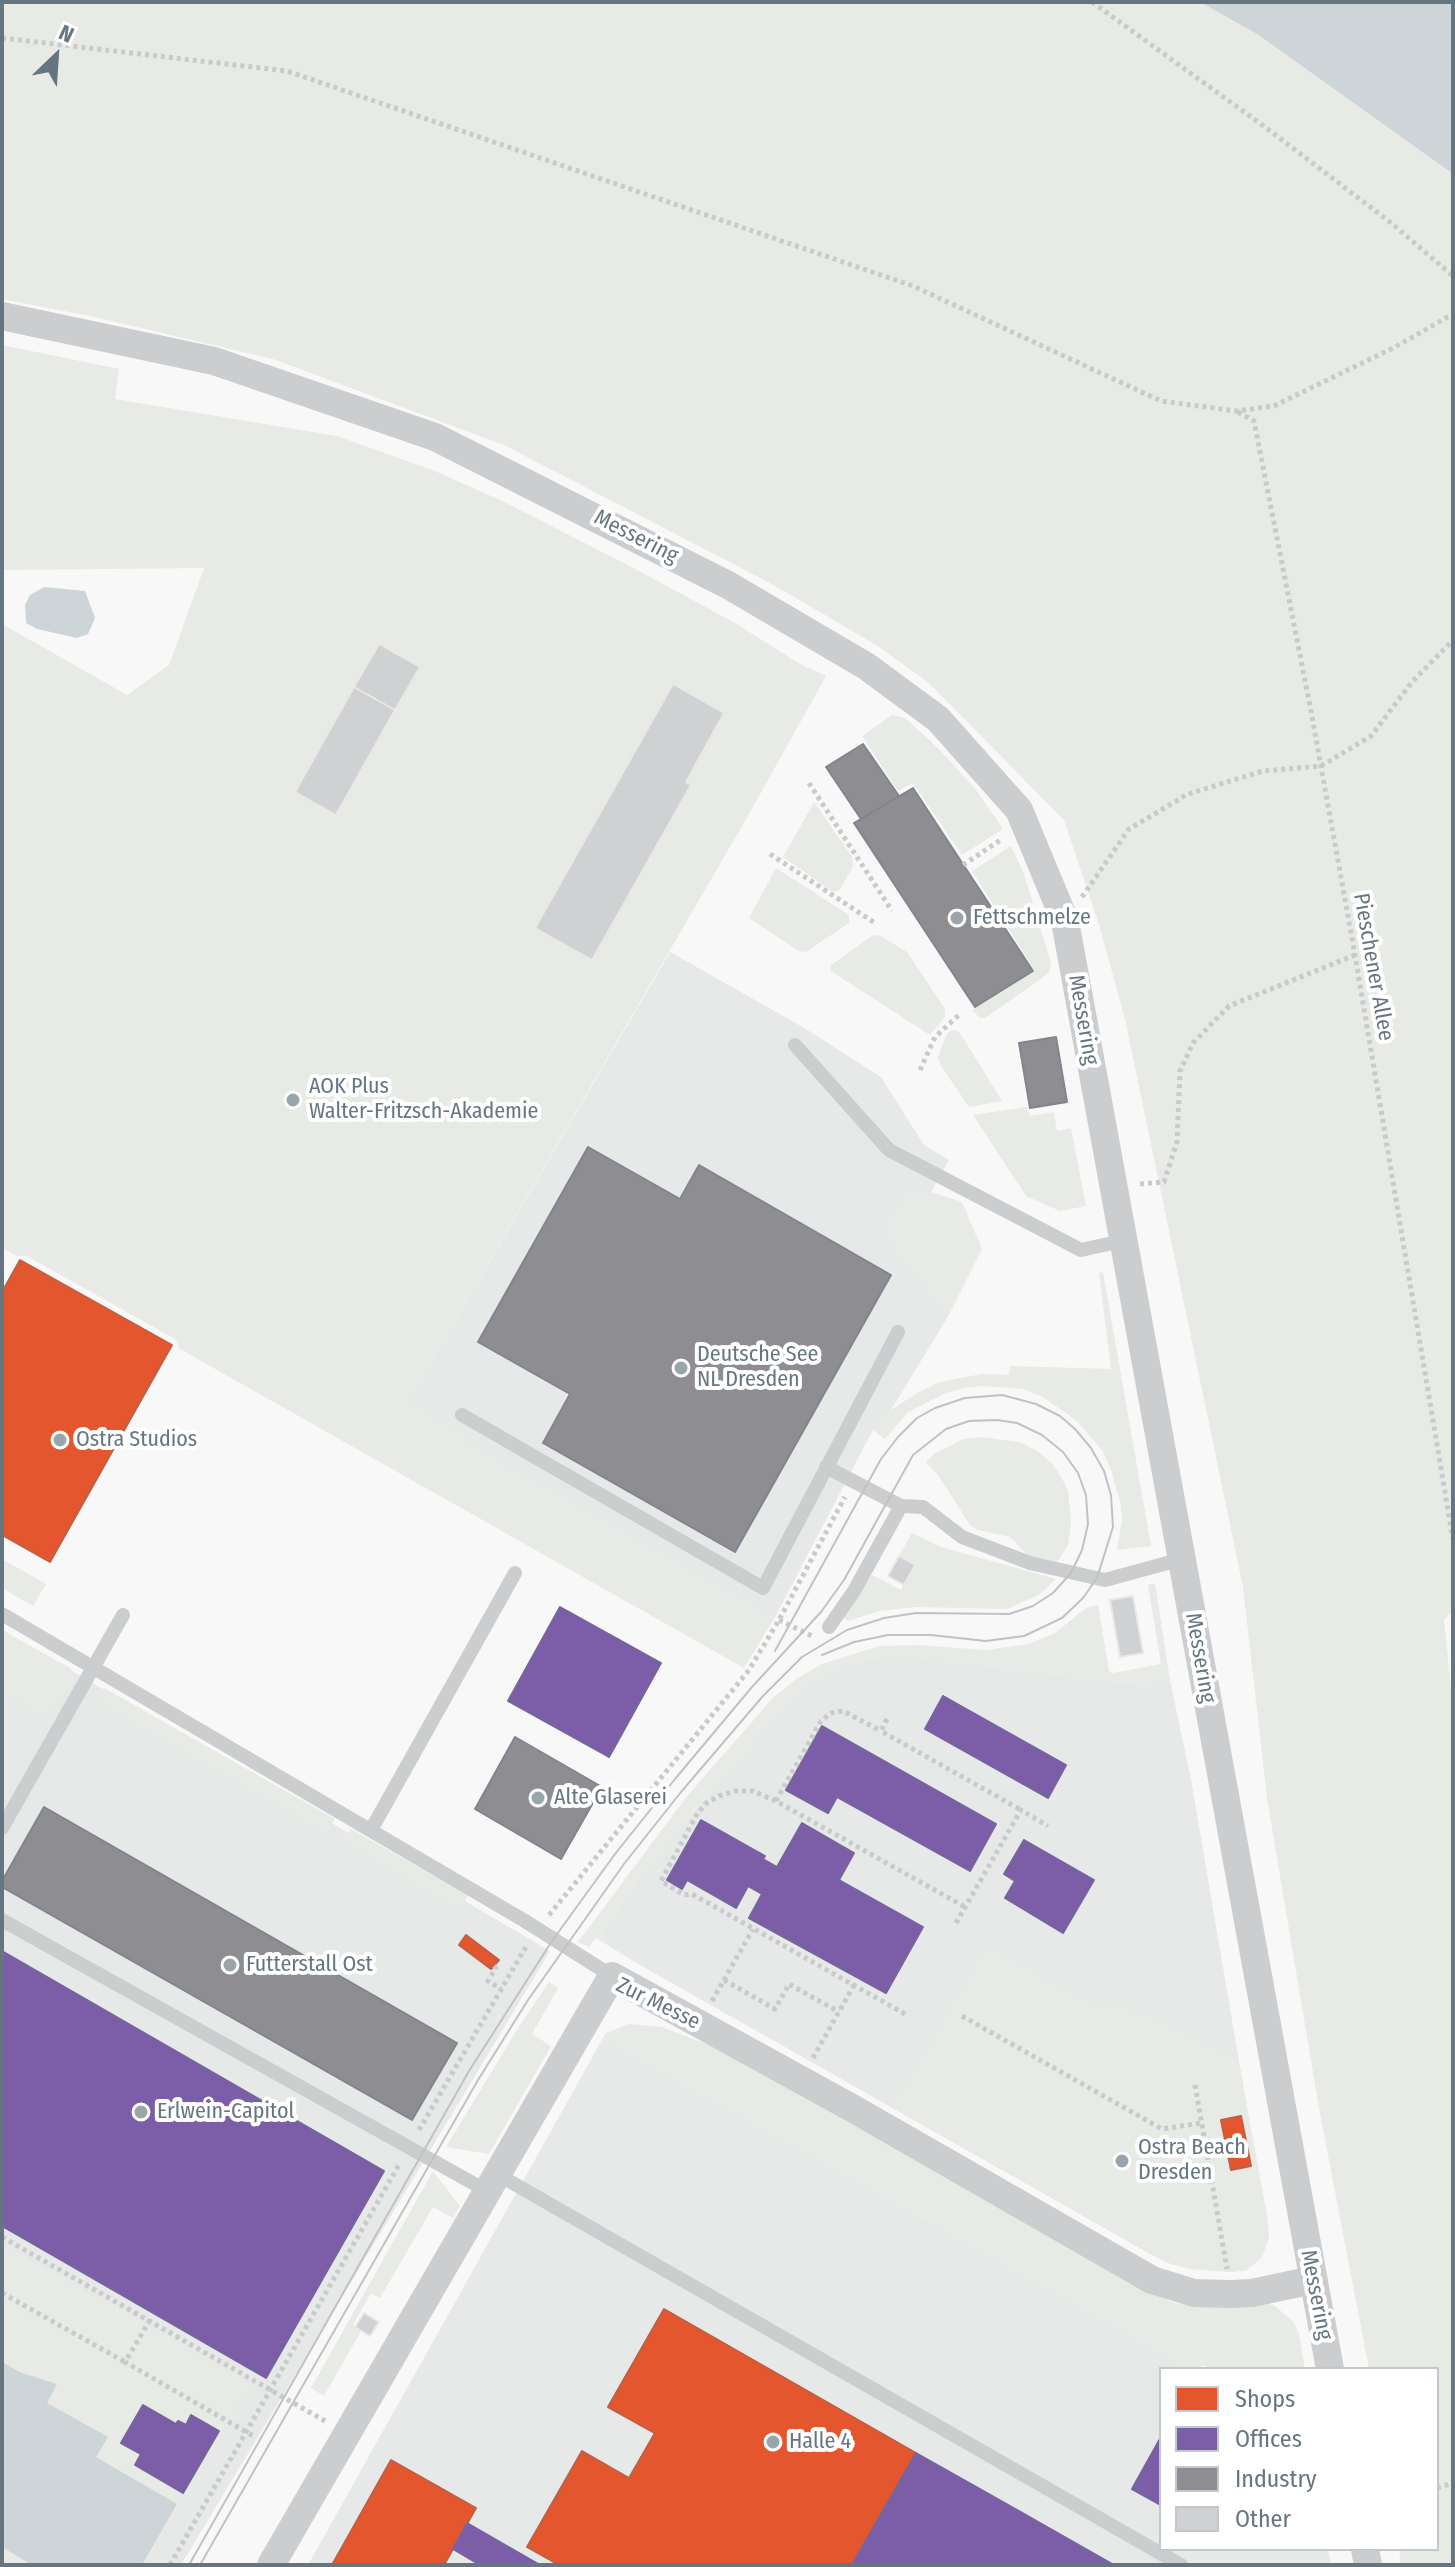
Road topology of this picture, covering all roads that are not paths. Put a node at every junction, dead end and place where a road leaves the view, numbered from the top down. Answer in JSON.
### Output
{"nodes":[{"id":1,"x":2,"y":316,"type":"edge"},
{"id":2,"x":795,"y":1045,"type":"dead end"},
{"id":3,"x":1122,"y":1241,"type":"junction"},
{"id":4,"x":898,"y":1332,"type":"dead end"},
{"id":5,"x":462,"y":1415,"type":"dead end"},
{"id":6,"x":826,"y":1467,"type":"junction"},
{"id":7,"x":901,"y":1506,"type":"junction"},
{"id":8,"x":1182,"y":1559,"type":"junction"},
{"id":9,"x":515,"y":1573,"type":"dead end"},
{"id":10,"x":2,"y":1614,"type":"edge"},
{"id":11,"x":123,"y":1615,"type":"dead end"},
{"id":12,"x":829,"y":1627,"type":"road end"},
{"id":13,"x":94,"y":1667,"type":"junction"},
{"id":14,"x":2,"y":1828,"type":"edge"},
{"id":15,"x":371,"y":1830,"type":"junction"},
{"id":16,"x":2,"y":1920,"type":"edge"},
{"id":17,"x":612,"y":1976,"type":"junction"},
{"id":18,"x":492,"y":2182,"type":"junction"},
{"id":19,"x":1313,"y":2280,"type":"junction"},
{"id":20,"x":1330,"y":2367,"type":"edge"},
{"id":21,"x":271,"y":2565,"type":"edge"},
{"id":22,"x":1181,"y":2565,"type":"edge"}],
"edges":[{"from":1,"to":3,"type":"street","name":"Messering"},
{"from":2,"to":3,"type":"lane"},
{"from":3,"to":8,"type":"street","name":"Messering"},
{"from":4,"to":6,"type":"lane"},
{"from":5,"to":6,"type":"lane"},
{"from":6,"to":7,"type":"lane"},
{"from":7,"to":8,"type":"lane"},
{"from":7,"to":12,"type":"lane"},
{"from":8,"to":19,"type":"street","name":"Messering"},
{"from":9,"to":15,"type":"lane"},
{"from":10,"to":13,"type":"lane"},
{"from":11,"to":13,"type":"lane"},
{"from":13,"to":14,"type":"lane"},
{"from":13,"to":15,"type":"lane"},
{"from":15,"to":17,"type":"lane"},
{"from":16,"to":18,"type":"lane"},
{"from":17,"to":18,"type":"street","name":"Zur Messe"},
{"from":17,"to":19,"type":"street","name":"Zur Messe"},
{"from":18,"to":21,"type":"street","name":"Zur Messe"},
{"from":18,"to":22,"type":"lane"},
{"from":19,"to":20,"type":"street","name":"Messering"}]}
